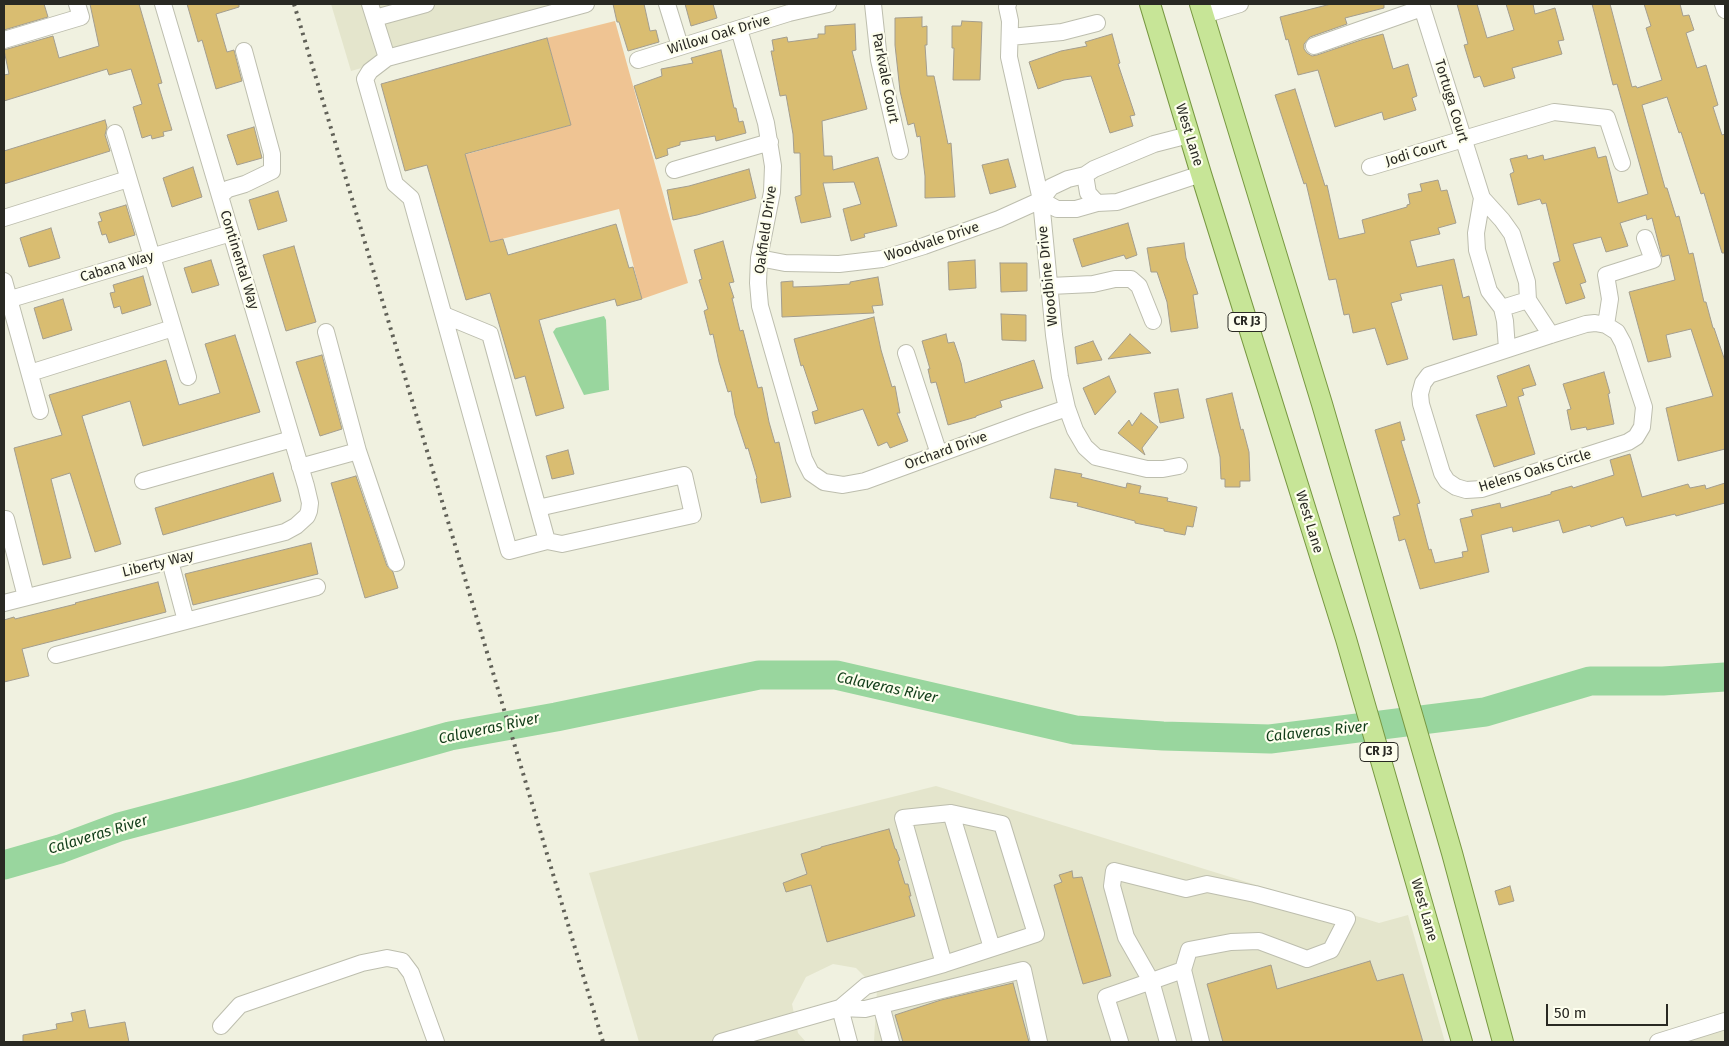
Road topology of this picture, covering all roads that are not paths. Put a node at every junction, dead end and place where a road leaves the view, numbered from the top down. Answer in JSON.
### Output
{"nodes":[{"id":1,"x":77,"y":4,"type":"edge"},
{"id":2,"x":163,"y":4,"type":"edge"},
{"id":3,"x":426,"y":4,"type":"edge"},
{"id":4,"x":586,"y":4,"type":"edge"},
{"id":5,"x":667,"y":4,"type":"edge"},
{"id":6,"x":828,"y":4,"type":"edge"},
{"id":7,"x":873,"y":4,"type":"edge"},
{"id":8,"x":1150,"y":4,"type":"edge"},
{"id":9,"x":1240,"y":4,"type":"edge"},
{"id":10,"x":1723,"y":4,"type":"edge"},
{"id":11,"x":1003,"y":5,"type":"edge"},
{"id":12,"x":1422,"y":6,"type":"edge"},
{"id":13,"x":787,"y":9,"type":"edge"},
{"id":14,"x":1202,"y":10,"type":"edge"},
{"id":15,"x":1725,"y":10,"type":"edge"},
{"id":16,"x":372,"y":11,"type":"edge"},
{"id":17,"x":1098,"y":23,"type":"dead end"},
{"id":18,"x":739,"y":29,"type":"junction"},
{"id":19,"x":1010,"y":37,"type":"junction"},
{"id":20,"x":4,"y":40,"type":"edge"},
{"id":21,"x":680,"y":46,"type":"junction"},
{"id":22,"x":1314,"y":46,"type":"dead end"},
{"id":23,"x":244,"y":51,"type":"dead end"},
{"id":24,"x":387,"y":58,"type":"junction"},
{"id":25,"x":638,"y":60,"type":"dead end"},
{"id":26,"x":115,"y":134,"type":"dead end"},
{"id":27,"x":1188,"y":135,"type":"junction"},
{"id":28,"x":1462,"y":140,"type":"junction"},
{"id":29,"x":770,"y":142,"type":"junction"},
{"id":30,"x":900,"y":151,"type":"dead end"},
{"id":31,"x":1622,"y":163,"type":"dead end"},
{"id":32,"x":1370,"y":167,"type":"dead end"},
{"id":33,"x":674,"y":170,"type":"dead end"},
{"id":34,"x":1200,"y":174,"type":"junction"},
{"id":35,"x":1085,"y":176,"type":"junction"},
{"id":36,"x":128,"y":179,"type":"junction"},
{"id":37,"x":220,"y":196,"type":"junction"},
{"id":38,"x":1482,"y":198,"type":"junction"},
{"id":39,"x":1040,"y":200,"type":"junction"},
{"id":40,"x":1098,"y":203,"type":"junction"},
{"id":41,"x":4,"y":218,"type":"edge"},
{"id":42,"x":231,"y":233,"type":"junction"},
{"id":43,"x":1644,"y":238,"type":"dead end"},
{"id":44,"x":151,"y":257,"type":"junction"},
{"id":45,"x":759,"y":258,"type":"junction"},
{"id":46,"x":4,"y":281,"type":"edge"},
{"id":47,"x":1050,"y":286,"type":"junction"},
{"id":48,"x":1528,"y":300,"type":"junction"},
{"id":49,"x":7,"y":301,"type":"edge"},
{"id":50,"x":1502,"y":308,"type":"junction"},
{"id":51,"x":444,"y":315,"type":"junction"},
{"id":52,"x":1153,"y":320,"type":"dead end"},
{"id":53,"x":1606,"y":325,"type":"junction"},
{"id":54,"x":173,"y":328,"type":"junction"},
{"id":55,"x":326,"y":332,"type":"dead end"},
{"id":56,"x":1551,"y":335,"type":"junction"},
{"id":57,"x":1507,"y":349,"type":"junction"},
{"id":58,"x":906,"y":353,"type":"dead end"},
{"id":59,"x":30,"y":373,"type":"junction"},
{"id":60,"x":188,"y":377,"type":"dead end"},
{"id":61,"x":1067,"y":408,"type":"junction"},
{"id":62,"x":40,"y":411,"type":"dead end"},
{"id":63,"x":292,"y":439,"type":"junction"},
{"id":64,"x":358,"y":451,"type":"junction"},
{"id":65,"x":938,"y":454,"type":"junction"},
{"id":66,"x":1179,"y":466,"type":"dead end"},
{"id":67,"x":300,"y":468,"type":"junction"},
{"id":68,"x":143,"y":481,"type":"dead end"},
{"id":69,"x":824,"y":482,"type":"joint"},
{"id":70,"x":538,"y":508,"type":"junction"},
{"id":71,"x":307,"y":516,"type":"joint"},
{"id":72,"x":4,"y":520,"type":"edge"},
{"id":73,"x":547,"y":541,"type":"junction"},
{"id":74,"x":170,"y":561,"type":"junction"},
{"id":75,"x":396,"y":563,"type":"dead end"},
{"id":76,"x":317,"y":587,"type":"dead end"},
{"id":77,"x":26,"y":597,"type":"junction"},
{"id":78,"x":4,"y":603,"type":"edge"},
{"id":79,"x":186,"y":622,"type":"junction"},
{"id":80,"x":56,"y":655,"type":"dead end"},
{"id":81,"x":950,"y":813,"type":"junction"},
{"id":82,"x":992,"y":948,"type":"junction"},
{"id":83,"x":944,"y":964,"type":"junction"},
{"id":84,"x":1183,"y":970,"type":"junction"},
{"id":85,"x":1151,"y":981,"type":"junction"},
{"id":86,"x":881,"y":1005,"type":"junction"},
{"id":87,"x":840,"y":1008,"type":"junction"},
{"id":88,"x":1452,"y":1008,"type":"junction"},
{"id":89,"x":1725,"y":1021,"type":"edge"},
{"id":90,"x":221,"y":1026,"type":"dead end"},
{"id":91,"x":436,"y":1042,"type":"edge"},
{"id":92,"x":721,"y":1042,"type":"edge"},
{"id":93,"x":850,"y":1042,"type":"edge"},
{"id":94,"x":891,"y":1042,"type":"edge"},
{"id":95,"x":1039,"y":1042,"type":"edge"},
{"id":96,"x":1120,"y":1042,"type":"edge"},
{"id":97,"x":1168,"y":1042,"type":"edge"},
{"id":98,"x":1201,"y":1042,"type":"edge"},
{"id":99,"x":1462,"y":1042,"type":"edge"},
{"id":100,"x":1477,"y":1042,"type":"edge"},
{"id":101,"x":1503,"y":1042,"type":"edge"},
{"id":102,"x":1658,"y":1042,"type":"edge"}],
"edges":[{"from":1,"to":20,"type":"street"},
{"from":2,"to":37,"type":"street","name":"Continental Way"},
{"from":3,"to":16,"type":"street"},
{"from":4,"to":24,"type":"street"},
{"from":5,"to":21,"type":"street"},
{"from":6,"to":13,"type":"street","name":"Willow Oak Drive"},
{"from":7,"to":30,"type":"street","name":"Parkvale Court"},
{"from":8,"to":27,"type":"main road","name":"West Lane","number":"CR J3"},
{"from":9,"to":14,"type":"street"},
{"from":10,"to":15,"type":"street"},
{"from":11,"to":19,"type":"street","name":"Woodbine Drive"},
{"from":12,"to":22,"type":"street"},
{"from":12,"to":28,"type":"street","name":"Tortuga Court"},
{"from":13,"to":18,"type":"street","name":"Willow Oak Drive"},
{"from":14,"to":101,"type":"main road"},
{"from":16,"to":24,"type":"street"},
{"from":17,"to":19,"type":"street"},
{"from":18,"to":21,"type":"street","name":"Willow Oak Drive"},
{"from":18,"to":29,"type":"street","name":"Oakfield Drive"},
{"from":19,"to":39,"type":"street","name":"Woodbine Drive"},
{"from":21,"to":25,"type":"street","name":"Willow Oak Drive"},
{"from":23,"to":37,"type":"street"},
{"from":24,"to":51,"type":"street"},
{"from":26,"to":36,"type":"street"},
{"from":27,"to":34,"type":"main road","name":"West Lane","number":"CR J3"},
{"from":27,"to":35,"type":"street","name":"Woodvale Drive"},
{"from":28,"to":31,"type":"street","name":"Jodi Court"},
{"from":28,"to":32,"type":"street","name":"Jodi Court"},
{"from":28,"to":38,"type":"street","name":"Tortuga Court"},
{"from":29,"to":33,"type":"street"},
{"from":29,"to":45,"type":"street","name":"Oakfield Drive"},
{"from":34,"to":40,"type":"street"},
{"from":34,"to":88,"type":"main road","name":"West Lane","number":"CR J3"},
{"from":35,"to":39,"type":"street","name":"Woodvale Drive"},
{"from":35,"to":40,"type":"street"},
{"from":36,"to":41,"type":"street"},
{"from":36,"to":44,"type":"street"},
{"from":37,"to":42,"type":"street","name":"Continental Way"},
{"from":38,"to":48,"type":"street","name":"Tortuga Court"},
{"from":38,"to":50,"type":"street","name":"Tortuga Court"},
{"from":39,"to":40,"type":"street"},
{"from":39,"to":45,"type":"street","name":"Woodvale Drive"},
{"from":39,"to":47,"type":"street","name":"Woodbine Drive"},
{"from":42,"to":44,"type":"street","name":"Cabana Way"},
{"from":42,"to":63,"type":"street","name":"Continental Way"},
{"from":43,"to":53,"type":"street"},
{"from":44,"to":49,"type":"street","name":"Cabana Way"},
{"from":44,"to":54,"type":"street"},
{"from":45,"to":69,"type":"street","name":"Oakfield Drive"},
{"from":46,"to":49,"type":"street"},
{"from":47,"to":52,"type":"street"},
{"from":47,"to":61,"type":"street","name":"Woodbine Drive"},
{"from":48,"to":50,"type":"street"},
{"from":48,"to":56,"type":"street"},
{"from":49,"to":59,"type":"street"},
{"from":50,"to":57,"type":"street"},
{"from":51,"to":70,"type":"street"},
{"from":51,"to":73,"type":"street"},
{"from":53,"to":56,"type":"street","name":"Helens Oaks Circle"},
{"from":53,"to":57,"type":"street","name":"Helens Oaks Circle"},
{"from":54,"to":59,"type":"street"},
{"from":54,"to":60,"type":"street"},
{"from":55,"to":64,"type":"street"},
{"from":56,"to":57,"type":"street","name":"Helens Oaks Circle"},
{"from":58,"to":65,"type":"street"},
{"from":59,"to":62,"type":"street"},
{"from":61,"to":65,"type":"street","name":"Orchard Drive"},
{"from":61,"to":66,"type":"street","name":"Woodbine Drive"},
{"from":63,"to":67,"type":"street","name":"Continental Way"},
{"from":63,"to":68,"type":"street"},
{"from":64,"to":67,"type":"street"},
{"from":64,"to":75,"type":"street"},
{"from":65,"to":69,"type":"street","name":"Orchard Drive"},
{"from":67,"to":71,"type":"street","name":"Continental Way"},
{"from":70,"to":73,"type":"street"},
{"from":70,"to":73,"type":"street"},
{"from":71,"to":74,"type":"street","name":"Liberty Way"},
{"from":72,"to":77,"type":"street"},
{"from":74,"to":77,"type":"street","name":"Liberty Way"},
{"from":74,"to":79,"type":"street"},
{"from":76,"to":79,"type":"street"},
{"from":77,"to":78,"type":"street","name":"Liberty Way"},
{"from":79,"to":80,"type":"street"},
{"from":81,"to":82,"type":"street"},
{"from":81,"to":82,"type":"street"},
{"from":81,"to":83,"type":"street"},
{"from":82,"to":83,"type":"street"},
{"from":83,"to":87,"type":"street"},
{"from":84,"to":85,"type":"street"},
{"from":84,"to":85,"type":"street"},
{"from":84,"to":98,"type":"street"},
{"from":85,"to":96,"type":"street"},
{"from":85,"to":97,"type":"street"},
{"from":86,"to":87,"type":"street"},
{"from":86,"to":94,"type":"street"},
{"from":86,"to":95,"type":"street"},
{"from":87,"to":92,"type":"street"},
{"from":87,"to":93,"type":"street"},
{"from":88,"to":99,"type":"main road","name":"West Lane","number":"CR J3"},
{"from":88,"to":100,"type":"main road"},
{"from":89,"to":102,"type":"street"},
{"from":90,"to":91,"type":"street"}]}
